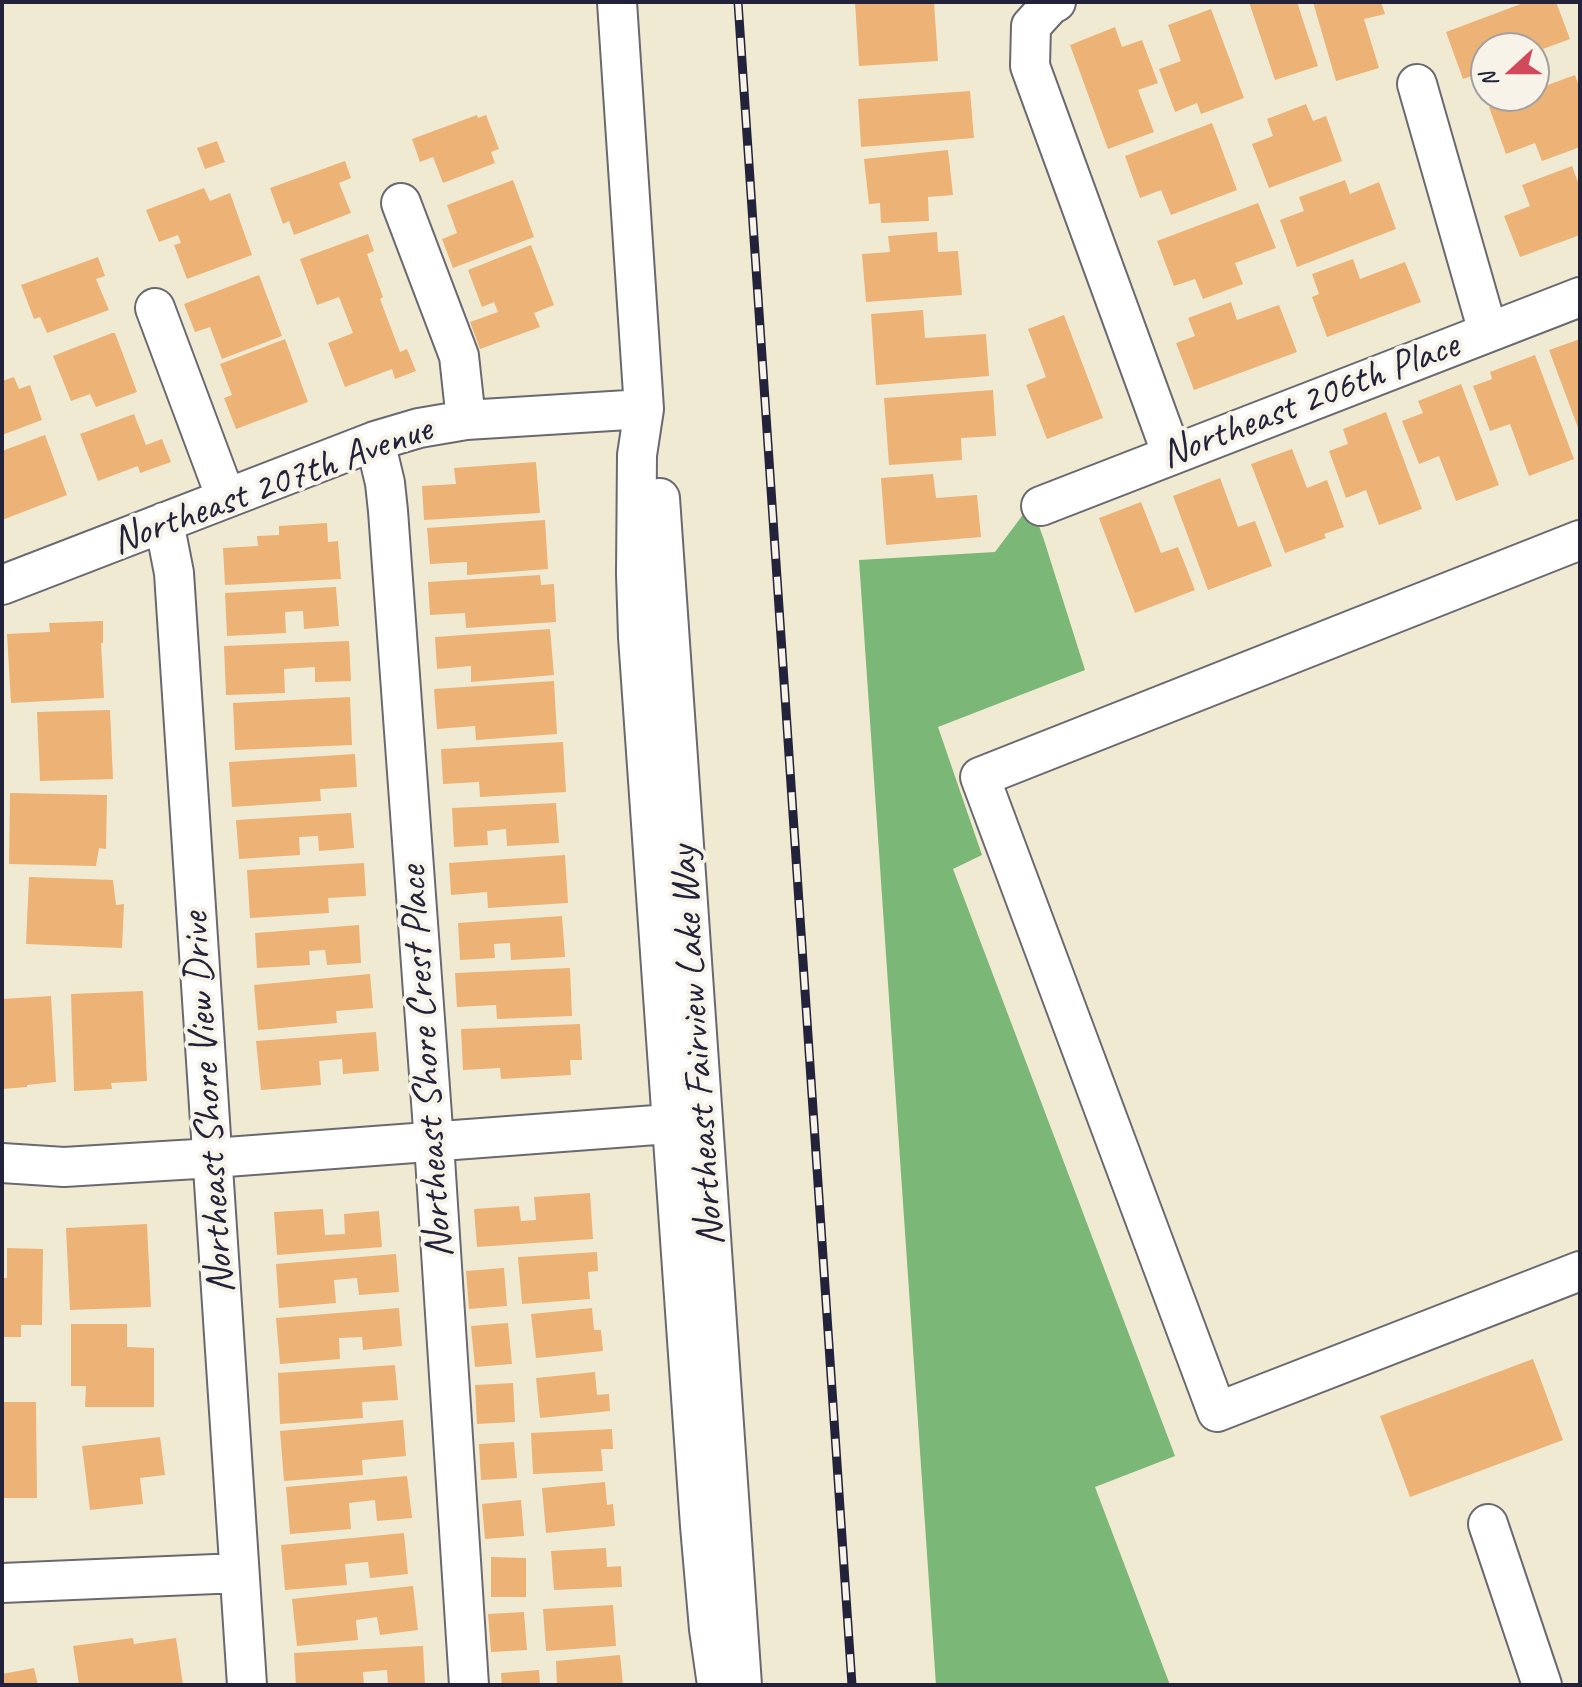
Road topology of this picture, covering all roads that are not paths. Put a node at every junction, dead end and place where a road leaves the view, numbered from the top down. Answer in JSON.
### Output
{"nodes":[{"id":1,"x":617,"y":2,"type":"edge"},
{"id":2,"x":1056,"y":2,"type":"edge"},
{"id":3,"x":1417,"y":84,"type":"dead end"},
{"id":4,"x":401,"y":203,"type":"dead end"},
{"id":5,"x":1580,"y":297,"type":"edge"},
{"id":6,"x":155,"y":308,"type":"dead end"},
{"id":7,"x":1488,"y":332,"type":"junction"},
{"id":8,"x":644,"y":409,"type":"junction"},
{"id":9,"x":466,"y":420,"type":"junction"},
{"id":10,"x":375,"y":441,"type":"junction"},
{"id":11,"x":1172,"y":455,"type":"junction"},
{"id":12,"x":226,"y":498,"type":"junction"},
{"id":13,"x":1041,"y":506,"type":"dead end"},
{"id":14,"x":164,"y":522,"type":"junction"},
{"id":15,"x":1580,"y":540,"type":"edge"},
{"id":16,"x":2,"y":585,"type":"edge"},
{"id":17,"x":688,"y":1123,"type":"junction"},
{"id":18,"x":434,"y":1143,"type":"junction"},
{"id":19,"x":213,"y":1158,"type":"junction"},
{"id":20,"x":2,"y":1163,"type":"edge"},
{"id":21,"x":1580,"y":1271,"type":"edge"},
{"id":22,"x":1488,"y":1524,"type":"dead end"},
{"id":23,"x":239,"y":1573,"type":"junction"},
{"id":24,"x":2,"y":1583,"type":"edge"},
{"id":25,"x":247,"y":1685,"type":"edge"},
{"id":26,"x":469,"y":1685,"type":"edge"},
{"id":27,"x":717,"y":1685,"type":"edge"},
{"id":28,"x":742,"y":1685,"type":"edge"},
{"id":29,"x":1542,"y":1685,"type":"edge"}],
"edges":[{"from":1,"to":8,"type":"street","name":"Northeast Fairview Lake Way"},
{"from":2,"to":11,"type":"street"},
{"from":3,"to":7,"type":"street"},
{"from":4,"to":9,"type":"street"},
{"from":5,"to":7,"type":"street","name":"Northeast 206th Place"},
{"from":6,"to":12,"type":"street"},
{"from":7,"to":11,"type":"street","name":"Northeast 206th Place"},
{"from":8,"to":9,"type":"street","name":"Northeast 207th Avenue"},
{"from":8,"to":17,"type":"street","name":"Northeast Fairview Lake Way"},
{"from":9,"to":10,"type":"street","name":"Northeast 207th Avenue"},
{"from":10,"to":12,"type":"street","name":"Northeast 207th Avenue"},
{"from":10,"to":18,"type":"street","name":"Northeast Shore Crest Place"},
{"from":11,"to":13,"type":"street","name":"Northeast 206th Place"},
{"from":12,"to":14,"type":"street","name":"Northeast 207th Avenue"},
{"from":14,"to":16,"type":"street","name":"Northeast 207th Avenue"},
{"from":14,"to":19,"type":"street","name":"Northeast Shore View Drive"},
{"from":15,"to":21,"type":"street"},
{"from":17,"to":18,"type":"street"},
{"from":17,"to":27,"type":"street","name":"Northeast Fairview Lake Way"},
{"from":17,"to":28,"type":"street","name":"Northeast Fairview Lake Way"},
{"from":18,"to":19,"type":"street"},
{"from":18,"to":26,"type":"street","name":"Northeast Shore Crest Place"},
{"from":19,"to":20,"type":"street"},
{"from":19,"to":23,"type":"street","name":"Northeast Shore View Drive"},
{"from":22,"to":29,"type":"street"},
{"from":23,"to":24,"type":"street"},
{"from":23,"to":25,"type":"street","name":"Northeast Shore View Drive"}]}
